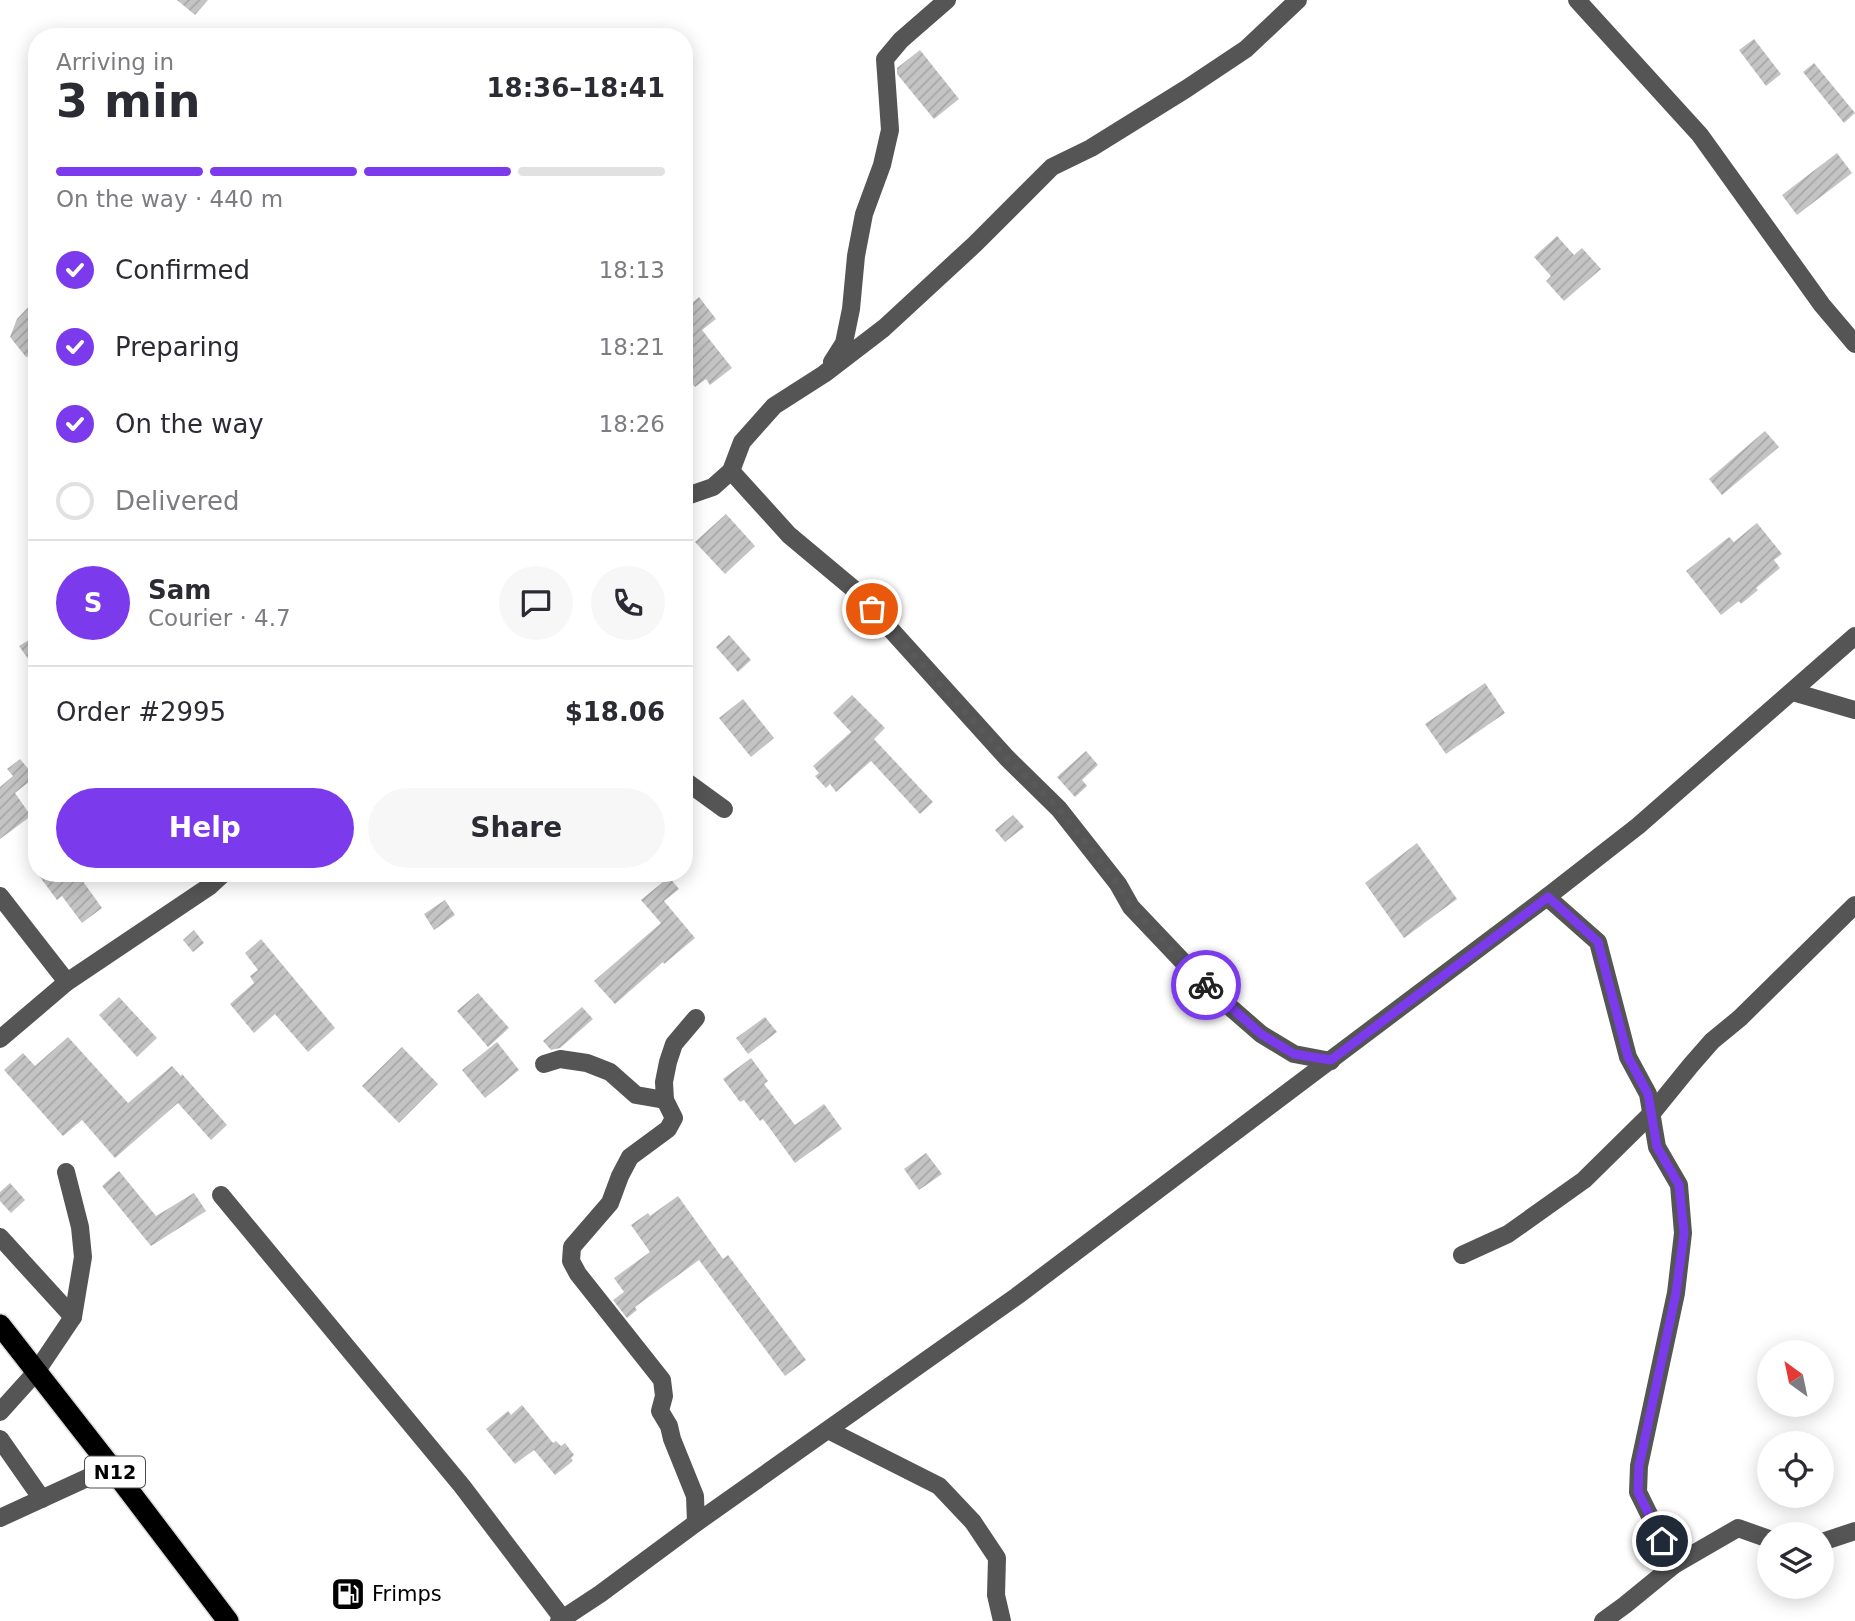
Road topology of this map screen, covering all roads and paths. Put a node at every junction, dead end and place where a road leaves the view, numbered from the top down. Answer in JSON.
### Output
{"nodes":[{"id":1,"x":947,"y":0,"type":"edge"},
{"id":2,"x":1298,"y":0,"type":"edge"},
{"id":3,"x":1577,"y":0,"type":"edge"},
{"id":4,"x":1855,"y":344,"type":"edge"},
{"id":5,"x":824,"y":374,"type":"junction"},
{"id":6,"x":731,"y":471,"type":"junction"},
{"id":7,"x":693,"y":494,"type":"edge"},
{"id":8,"x":1855,"y":636,"type":"edge"},
{"id":9,"x":1793,"y":692,"type":"junction"},
{"id":10,"x":1855,"y":710,"type":"edge"},
{"id":11,"x":693,"y":787,"type":"edge"},
{"id":12,"x":724,"y":809,"type":"dead end"},
{"id":13,"x":214,"y":882,"type":"edge"},
{"id":14,"x":0,"y":896,"type":"edge"},
{"id":15,"x":1548,"y":897,"type":"junction"},
{"id":16,"x":1855,"y":905,"type":"edge"},
{"id":17,"x":68,"y":982,"type":"junction"},
{"id":18,"x":696,"y":1018,"type":"dead end"},
{"id":19,"x":0,"y":1039,"type":"edge"},
{"id":20,"x":1331,"y":1060,"type":"junction"},
{"id":21,"x":544,"y":1064,"type":"dead end"},
{"id":22,"x":665,"y":1100,"type":"junction"},
{"id":23,"x":1652,"y":1113,"type":"junction"},
{"id":24,"x":66,"y":1172,"type":"dead end"},
{"id":25,"x":221,"y":1195,"type":"dead end"},
{"id":26,"x":0,"y":1237,"type":"edge"},
{"id":27,"x":1462,"y":1255,"type":"dead end"},
{"id":28,"x":74,"y":1317,"type":"junction"},
{"id":29,"x":0,"y":1325,"type":"edge"},
{"id":30,"x":37,"y":1372,"type":"junction"},
{"id":31,"x":0,"y":1412,"type":"edge"},
{"id":32,"x":828,"y":1430,"type":"junction"},
{"id":33,"x":0,"y":1439,"type":"edge"},
{"id":34,"x":111,"y":1467,"type":"junction"},
{"id":35,"x":43,"y":1499,"type":"junction"},
{"id":36,"x":0,"y":1518,"type":"edge"},
{"id":37,"x":696,"y":1523,"type":"junction"},
{"id":38,"x":1855,"y":1531,"type":"edge"},
{"id":39,"x":1757,"y":1535,"type":"edge"},
{"id":40,"x":1834,"y":1538,"type":"edge"},
{"id":41,"x":1674,"y":1565,"type":"junction"},
{"id":42,"x":561,"y":1620,"type":"edge"},
{"id":43,"x":228,"y":1621,"type":"edge"},
{"id":44,"x":1002,"y":1621,"type":"edge"},
{"id":45,"x":1603,"y":1621,"type":"edge"}],
"edges":[{"from":1,"to":5,"type":"street"},
{"from":2,"to":5,"type":"street"},
{"from":3,"to":4,"type":"street"},
{"from":5,"to":6,"type":"street"},
{"from":6,"to":7,"type":"street"},
{"from":6,"to":20,"type":"street"},
{"from":8,"to":9,"type":"street"},
{"from":9,"to":10,"type":"street"},
{"from":9,"to":15,"type":"street"},
{"from":11,"to":12,"type":"street"},
{"from":13,"to":17,"type":"street"},
{"from":14,"to":17,"type":"street"},
{"from":15,"to":20,"type":"street"},
{"from":15,"to":23,"type":"street"},
{"from":16,"to":23,"type":"street"},
{"from":17,"to":19,"type":"street"},
{"from":18,"to":22,"type":"street"},
{"from":20,"to":32,"type":"street"},
{"from":21,"to":22,"type":"street"},
{"from":22,"to":37,"type":"street"},
{"from":23,"to":27,"type":"street"},
{"from":23,"to":41,"type":"street"},
{"from":24,"to":28,"type":"street"},
{"from":25,"to":42,"type":"street"},
{"from":26,"to":28,"type":"street"},
{"from":28,"to":30,"type":"street"},
{"from":29,"to":30,"type":"highway","number":"N12"},
{"from":30,"to":31,"type":"street"},
{"from":30,"to":34,"type":"highway","number":"N12"},
{"from":32,"to":37,"type":"street"},
{"from":32,"to":44,"type":"street"},
{"from":33,"to":35,"type":"street"},
{"from":34,"to":35,"type":"street"},
{"from":34,"to":43,"type":"highway","number":"N12"},
{"from":35,"to":36,"type":"street"},
{"from":37,"to":42,"type":"street"},
{"from":38,"to":40,"type":"street"},
{"from":39,"to":41,"type":"street"},
{"from":41,"to":45,"type":"street"}]}
